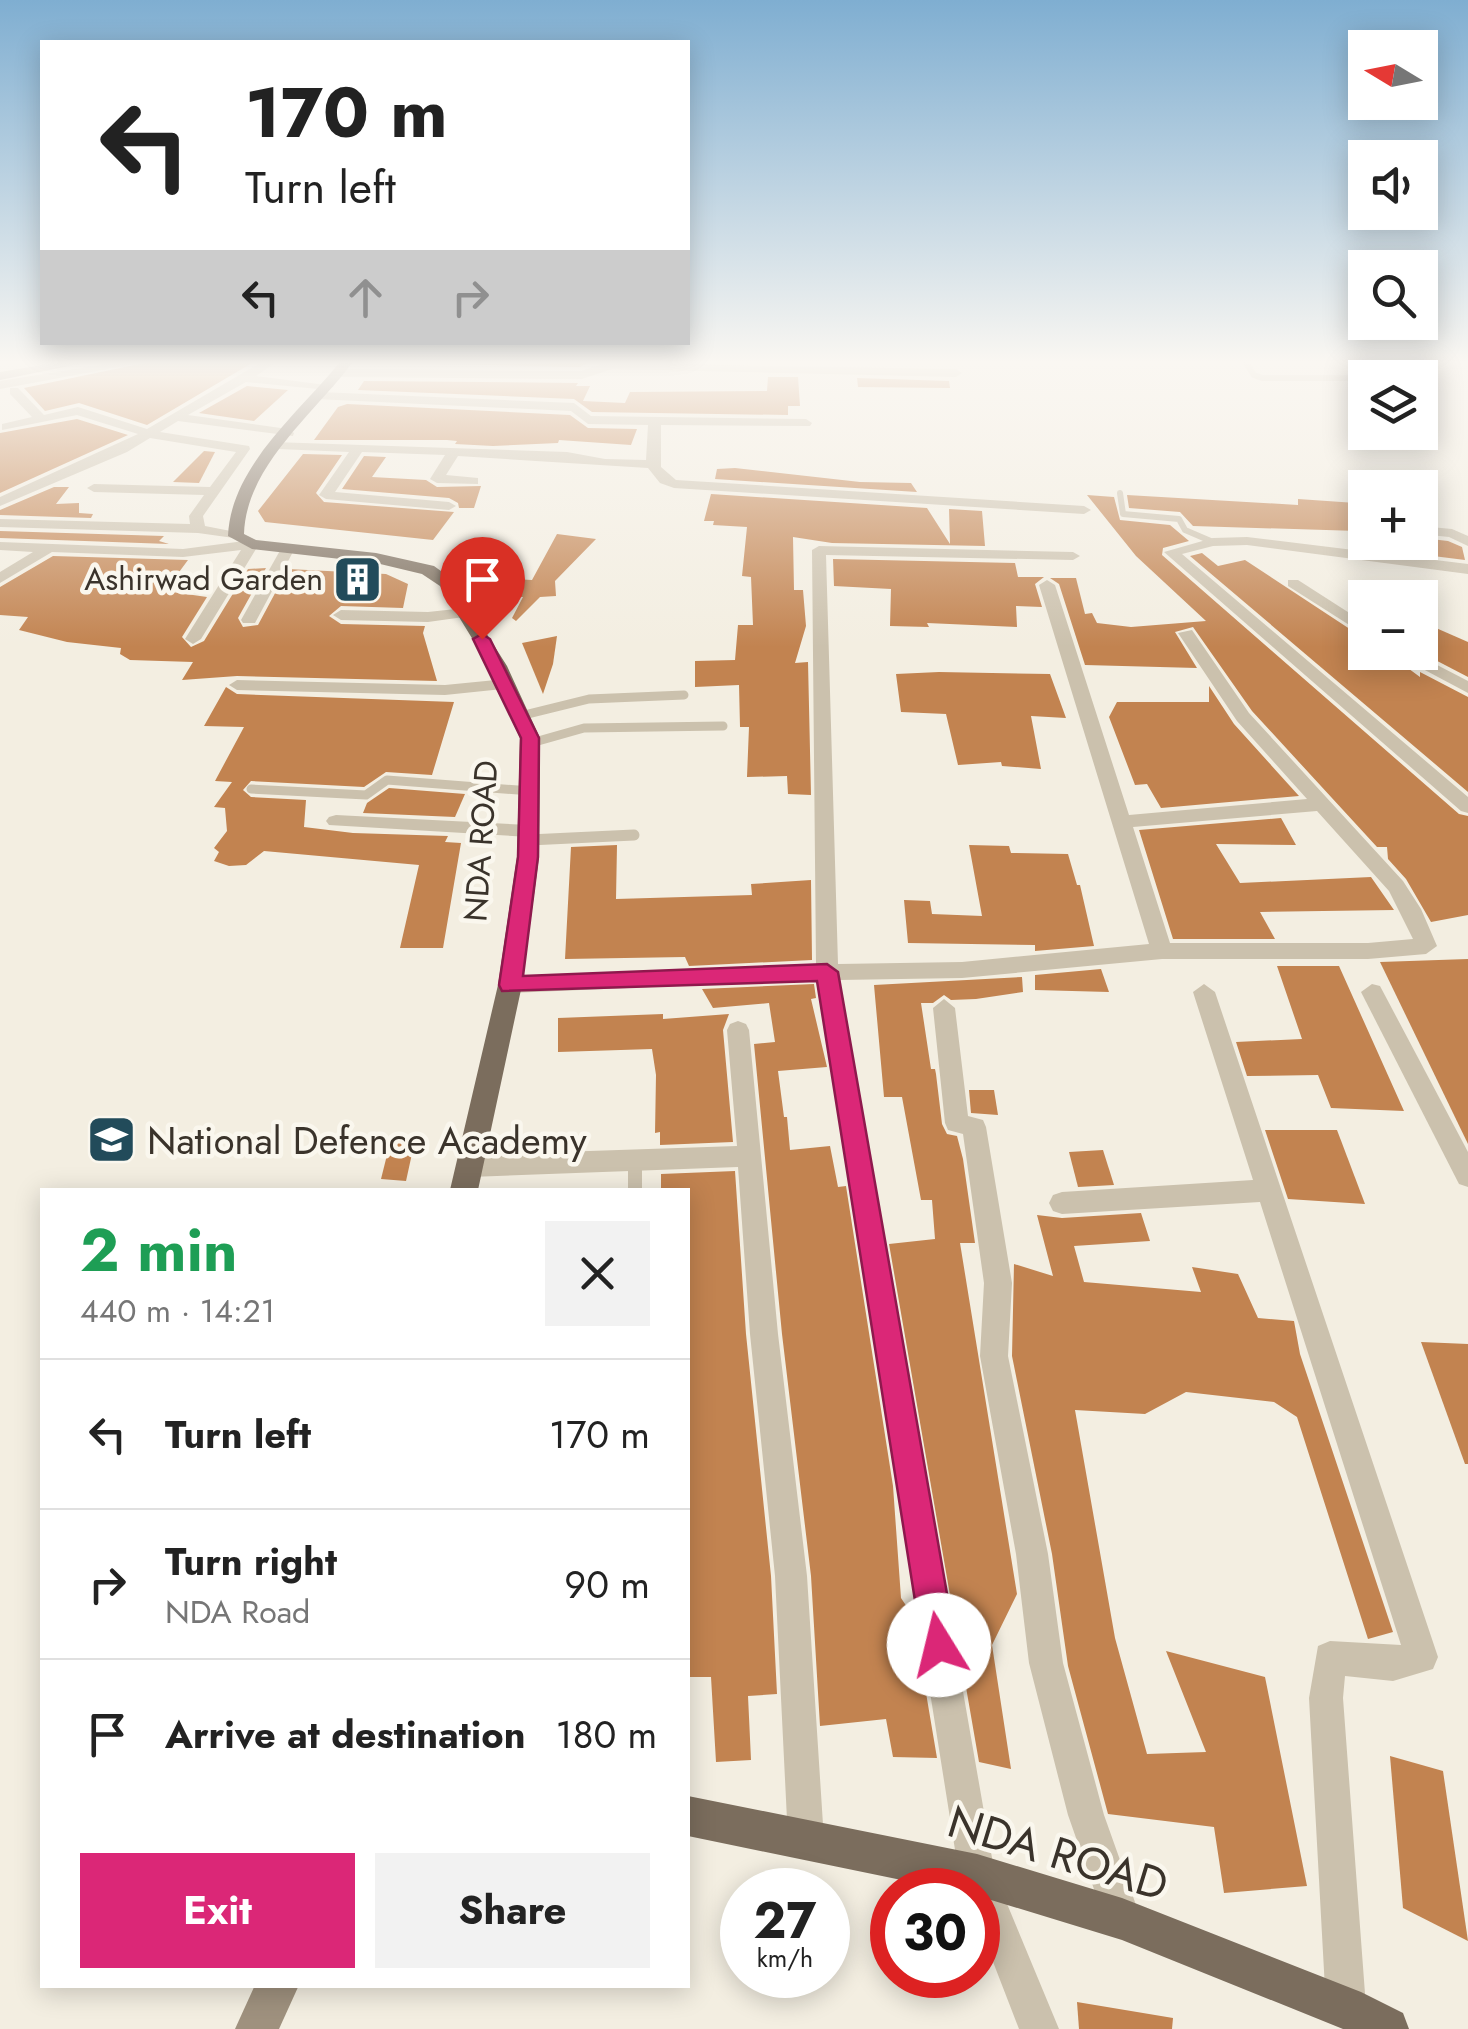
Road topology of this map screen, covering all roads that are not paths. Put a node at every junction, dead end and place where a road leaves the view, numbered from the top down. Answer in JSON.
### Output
{"nodes":[{"id":1,"x":98,"y":458,"type":"edge"},
{"id":2,"x":238,"y":458,"type":"edge"},
{"id":3,"x":270,"y":458,"type":"edge"},
{"id":4,"x":351,"y":458,"type":"edge"},
{"id":5,"x":451,"y":458,"type":"edge"},
{"id":6,"x":548,"y":458,"type":"edge"},
{"id":7,"x":652,"y":458,"type":"edge"},
{"id":8,"x":652,"y":464,"type":"junction"},
{"id":9,"x":473,"y":481,"type":"dead end"},
{"id":10,"x":94,"y":488,"type":"dead end"},
{"id":11,"x":215,"y":492,"type":"junction"},
{"id":12,"x":1120,"y":493,"type":"dead end"},
{"id":13,"x":0,"y":502,"type":"edge"},
{"id":14,"x":449,"y":506,"type":"dead end"},
{"id":15,"x":1084,"y":510,"type":"dead end"},
{"id":16,"x":0,"y":523,"type":"edge"},
{"id":17,"x":198,"y":528,"type":"junction"},
{"id":18,"x":1438,"y":532,"type":"edge"},
{"id":19,"x":244,"y":540,"type":"junction"},
{"id":20,"x":1213,"y":542,"type":"junction"},
{"id":21,"x":1468,"y":542,"type":"edge"},
{"id":22,"x":0,"y":546,"type":"edge"},
{"id":23,"x":1348,"y":548,"type":"edge"},
{"id":24,"x":46,"y":550,"type":"junction"},
{"id":25,"x":287,"y":550,"type":"junction"},
{"id":26,"x":1073,"y":556,"type":"dead end"},
{"id":27,"x":1422,"y":560,"type":"edge"},
{"id":28,"x":1468,"y":569,"type":"edge"},
{"id":29,"x":0,"y":578,"type":"edge"},
{"id":30,"x":1293,"y":583,"type":"dead end"},
{"id":31,"x":1047,"y":585,"type":"dead end"},
{"id":32,"x":465,"y":613,"type":"junction"},
{"id":33,"x":342,"y":615,"type":"dead end"},
{"id":34,"x":1348,"y":619,"type":"edge"},
{"id":35,"x":249,"y":620,"type":"dead end"},
{"id":36,"x":1186,"y":632,"type":"dead end"},
{"id":37,"x":192,"y":640,"type":"dead end"},
{"id":38,"x":1434,"y":670,"type":"edge"},
{"id":39,"x":506,"y":684,"type":"junction"},
{"id":40,"x":237,"y":685,"type":"dead end"},
{"id":41,"x":1468,"y":688,"type":"edge"},
{"id":42,"x":684,"y":696,"type":"dead end"},
{"id":43,"x":520,"y":716,"type":"junction"},
{"id":44,"x":723,"y":726,"type":"dead end"},
{"id":45,"x":530,"y":744,"type":"junction"},
{"id":46,"x":251,"y":788,"type":"dead end"},
{"id":47,"x":532,"y":791,"type":"junction"},
{"id":48,"x":1324,"y":804,"type":"junction"},
{"id":49,"x":1468,"y":807,"type":"edge"},
{"id":50,"x":336,"y":821,"type":"dead end"},
{"id":51,"x":1122,"y":822,"type":"junction"},
{"id":52,"x":634,"y":835,"type":"dead end"},
{"id":53,"x":529,"y":836,"type":"junction"},
{"id":54,"x":1162,"y":951,"type":"junction"},
{"id":55,"x":827,"y":972,"type":"junction"},
{"id":56,"x":510,"y":985,"type":"junction"},
{"id":57,"x":1204,"y":992,"type":"dead end"},
{"id":58,"x":1372,"y":992,"type":"dead end"},
{"id":59,"x":944,"y":1008,"type":"dead end"},
{"id":60,"x":738,"y":1030,"type":"dead end"},
{"id":61,"x":750,"y":1156,"type":"junction"},
{"id":62,"x":635,"y":1157,"type":"junction"},
{"id":63,"x":1468,"y":1176,"type":"edge"},
{"id":64,"x":467,"y":1178,"type":"edge"},
{"id":65,"x":635,"y":1188,"type":"edge"},
{"id":66,"x":1269,"y":1190,"type":"junction"},
{"id":67,"x":1062,"y":1202,"type":"dead end"},
{"id":68,"x":690,"y":1816,"type":"edge"},
{"id":69,"x":806,"y":1840,"type":"junction"},
{"id":70,"x":943,"y":1868,"type":"edge"},
{"id":71,"x":976,"y":1868,"type":"edge"},
{"id":72,"x":1000,"y":1882,"type":"edge"},
{"id":73,"x":1122,"y":1919,"type":"junction"},
{"id":74,"x":1000,"y":1931,"type":"edge"},
{"id":75,"x":276,"y":1988,"type":"edge"},
{"id":76,"x":1346,"y":2007,"type":"junction"},
{"id":77,"x":257,"y":2029,"type":"edge"},
{"id":78,"x":1040,"y":2029,"type":"edge"},
{"id":79,"x":1387,"y":2029,"type":"edge"}],
"edges":[{"from":1,"to":13,"type":"street"},
{"from":2,"to":11,"type":"street"},
{"from":3,"to":19,"type":"main road"},
{"from":4,"to":14,"type":"street"},
{"from":5,"to":9,"type":"street"},
{"from":6,"to":8,"type":"street"},
{"from":7,"to":8,"type":"street"},
{"from":8,"to":15,"type":"street"},
{"from":10,"to":11,"type":"street"},
{"from":11,"to":17,"type":"street"},
{"from":12,"to":20,"type":"lane"},
{"from":16,"to":17,"type":"street"},
{"from":17,"to":19,"type":"street"},
{"from":18,"to":21,"type":"street"},
{"from":19,"to":24,"type":"street"},
{"from":19,"to":25,"type":"main road","name":"NDA ROAD"},
{"from":19,"to":37,"type":"street"},
{"from":20,"to":23,"type":"street"},
{"from":20,"to":49,"type":"street"},
{"from":22,"to":24,"type":"street"},
{"from":24,"to":29,"type":"street"},
{"from":25,"to":32,"type":"main road","name":"NDA ROAD"},
{"from":25,"to":35,"type":"street"},
{"from":26,"to":55,"type":"street"},
{"from":27,"to":28,"type":"street"},
{"from":30,"to":34,"type":"street"},
{"from":31,"to":51,"type":"street"},
{"from":32,"to":33,"type":"street"},
{"from":32,"to":39,"type":"main road","name":"NDA ROAD"},
{"from":36,"to":48,"type":"street"},
{"from":38,"to":41,"type":"street"},
{"from":39,"to":40,"type":"street"},
{"from":39,"to":43,"type":"main road","name":"NDA ROAD"},
{"from":42,"to":43,"type":"lane"},
{"from":43,"to":45,"type":"main road","name":"NDA ROAD"},
{"from":44,"to":45,"type":"lane"},
{"from":45,"to":47,"type":"main road","name":"NDA ROAD"},
{"from":46,"to":47,"type":"lane"},
{"from":47,"to":53,"type":"main road","name":"NDA ROAD"},
{"from":48,"to":51,"type":"street"},
{"from":48,"to":54,"type":"street"},
{"from":50,"to":53,"type":"street"},
{"from":51,"to":54,"type":"street"},
{"from":52,"to":53,"type":"lane"},
{"from":53,"to":56,"type":"main road","name":"NDA ROAD"},
{"from":54,"to":55,"type":"street"},
{"from":55,"to":56,"type":"street"},
{"from":55,"to":71,"type":"street"},
{"from":56,"to":64,"type":"main road","name":"NDA ROAD"},
{"from":57,"to":66,"type":"street"},
{"from":58,"to":63,"type":"street"},
{"from":59,"to":73,"type":"street"},
{"from":60,"to":61,"type":"street"},
{"from":61,"to":62,"type":"street"},
{"from":61,"to":69,"type":"street"},
{"from":62,"to":64,"type":"street"},
{"from":62,"to":65,"type":"lane"},
{"from":66,"to":67,"type":"street"},
{"from":66,"to":76,"type":"street"},
{"from":68,"to":69,"type":"main road","name":"NDA ROAD"},
{"from":69,"to":70,"type":"main road","name":"NDA ROAD"},
{"from":72,"to":73,"type":"main road","name":"NDA ROAD"},
{"from":73,"to":76,"type":"main road","name":"NDA ROAD"},
{"from":74,"to":78,"type":"street"},
{"from":75,"to":77,"type":"street"},
{"from":76,"to":79,"type":"main road","name":"NDA ROAD"}]}
